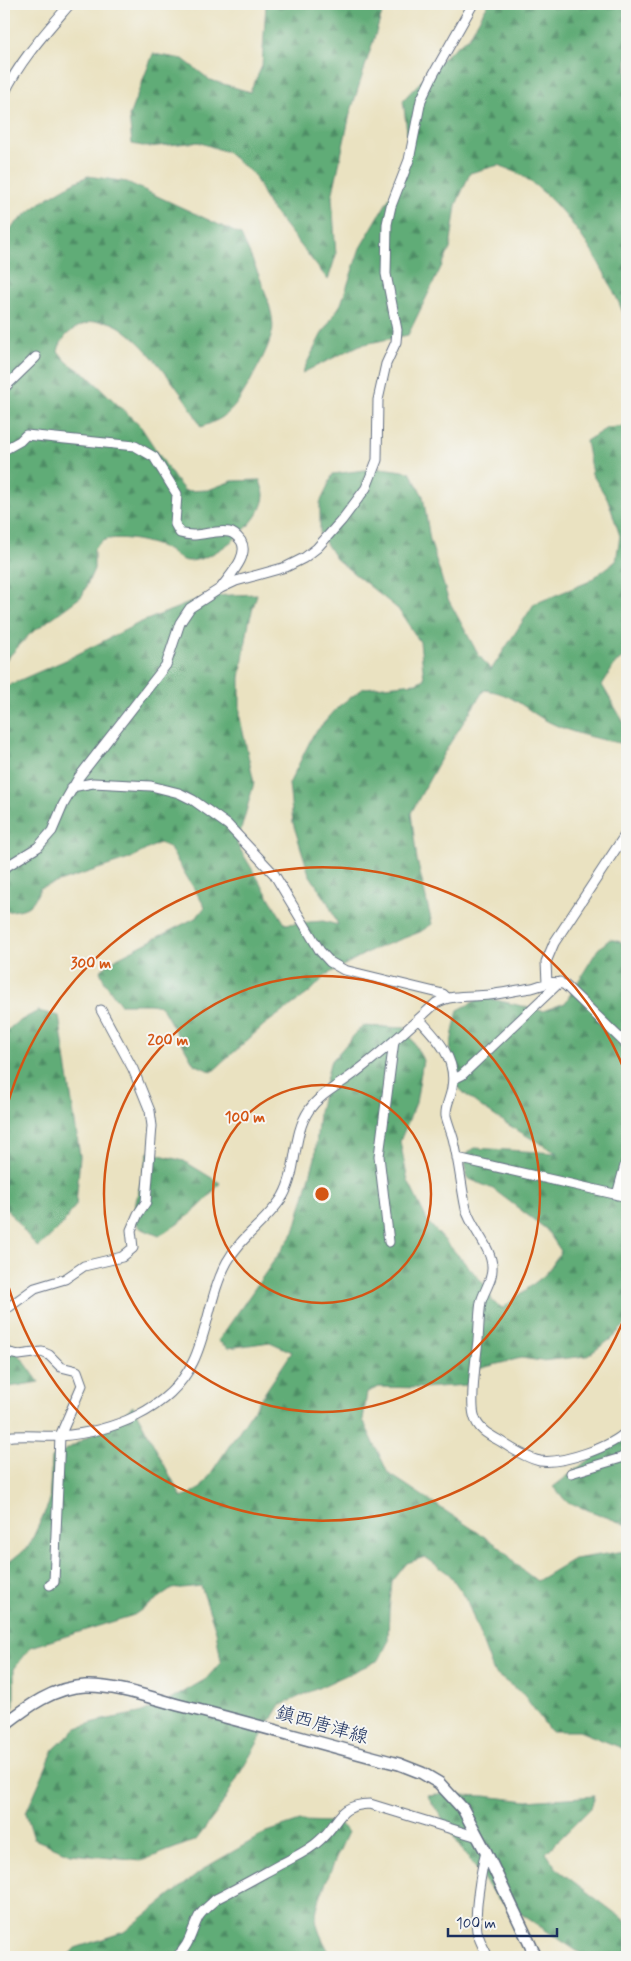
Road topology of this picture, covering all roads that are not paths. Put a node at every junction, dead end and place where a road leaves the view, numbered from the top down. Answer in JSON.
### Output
{"nodes":[{"id":1,"x":70,"y":4,"type":"edge"},
{"id":2,"x":473,"y":4,"type":"edge"},
{"id":3,"x":4,"y":94,"type":"edge"},
{"id":4,"x":36,"y":356,"type":"dead end"},
{"id":5,"x":4,"y":388,"type":"edge"},
{"id":6,"x":4,"y":450,"type":"edge"},
{"id":7,"x":221,"y":588,"type":"junction"},
{"id":8,"x":72,"y":787,"type":"junction"},
{"id":9,"x":627,"y":832,"type":"edge"},
{"id":10,"x":4,"y":868,"type":"edge"},
{"id":11,"x":560,"y":982,"type":"junction"},
{"id":12,"x":548,"y":983,"type":"junction"},
{"id":13,"x":448,"y":998,"type":"junction"},
{"id":14,"x":100,"y":1010,"type":"dead end"},
{"id":15,"x":420,"y":1019,"type":"junction"},
{"id":16,"x":394,"y":1041,"type":"junction"},
{"id":17,"x":627,"y":1045,"type":"edge"},
{"id":18,"x":454,"y":1079,"type":"junction"},
{"id":19,"x":457,"y":1158,"type":"junction"},
{"id":20,"x":627,"y":1158,"type":"edge"},
{"id":21,"x":389,"y":1242,"type":"dead end"},
{"id":22,"x":4,"y":1309,"type":"edge"},
{"id":23,"x":4,"y":1352,"type":"edge"},
{"id":24,"x":627,"y":1430,"type":"edge"},
{"id":25,"x":60,"y":1436,"type":"junction"},
{"id":26,"x":4,"y":1437,"type":"edge"},
{"id":27,"x":627,"y":1454,"type":"edge"},
{"id":28,"x":571,"y":1473,"type":"dead end"},
{"id":29,"x":50,"y":1585,"type":"dead end"},
{"id":30,"x":4,"y":1725,"type":"edge"},
{"id":31,"x":478,"y":1837,"type":"junction"},
{"id":32,"x":486,"y":1852,"type":"junction"},
{"id":33,"x":176,"y":1957,"type":"edge"},
{"id":34,"x":488,"y":1957,"type":"edge"},
{"id":35,"x":536,"y":1957,"type":"edge"}],
"edges":[{"from":1,"to":3,"type":"street"},
{"from":2,"to":7,"type":"street"},
{"from":4,"to":5,"type":"street"},
{"from":6,"to":7,"type":"street"},
{"from":7,"to":8,"type":"street"},
{"from":8,"to":10,"type":"street"},
{"from":8,"to":13,"type":"street"},
{"from":9,"to":12,"type":"street"},
{"from":11,"to":12,"type":"street"},
{"from":11,"to":17,"type":"street"},
{"from":11,"to":18,"type":"street"},
{"from":12,"to":13,"type":"street"},
{"from":13,"to":15,"type":"street"},
{"from":14,"to":22,"type":"street"},
{"from":15,"to":16,"type":"street"},
{"from":15,"to":18,"type":"street"},
{"from":16,"to":21,"type":"street"},
{"from":16,"to":25,"type":"street"},
{"from":18,"to":19,"type":"street"},
{"from":19,"to":20,"type":"street"},
{"from":19,"to":24,"type":"street"},
{"from":23,"to":25,"type":"street"},
{"from":25,"to":26,"type":"street"},
{"from":25,"to":29,"type":"street"},
{"from":27,"to":28,"type":"street"},
{"from":30,"to":31,"type":"main road","name":"鎮西唐津線"},
{"from":31,"to":32,"type":"main road","name":"鎮西唐津線"},
{"from":31,"to":33,"type":"street"},
{"from":32,"to":34,"type":"street"},
{"from":32,"to":35,"type":"main road","name":"鎮西唐津線"}]}
